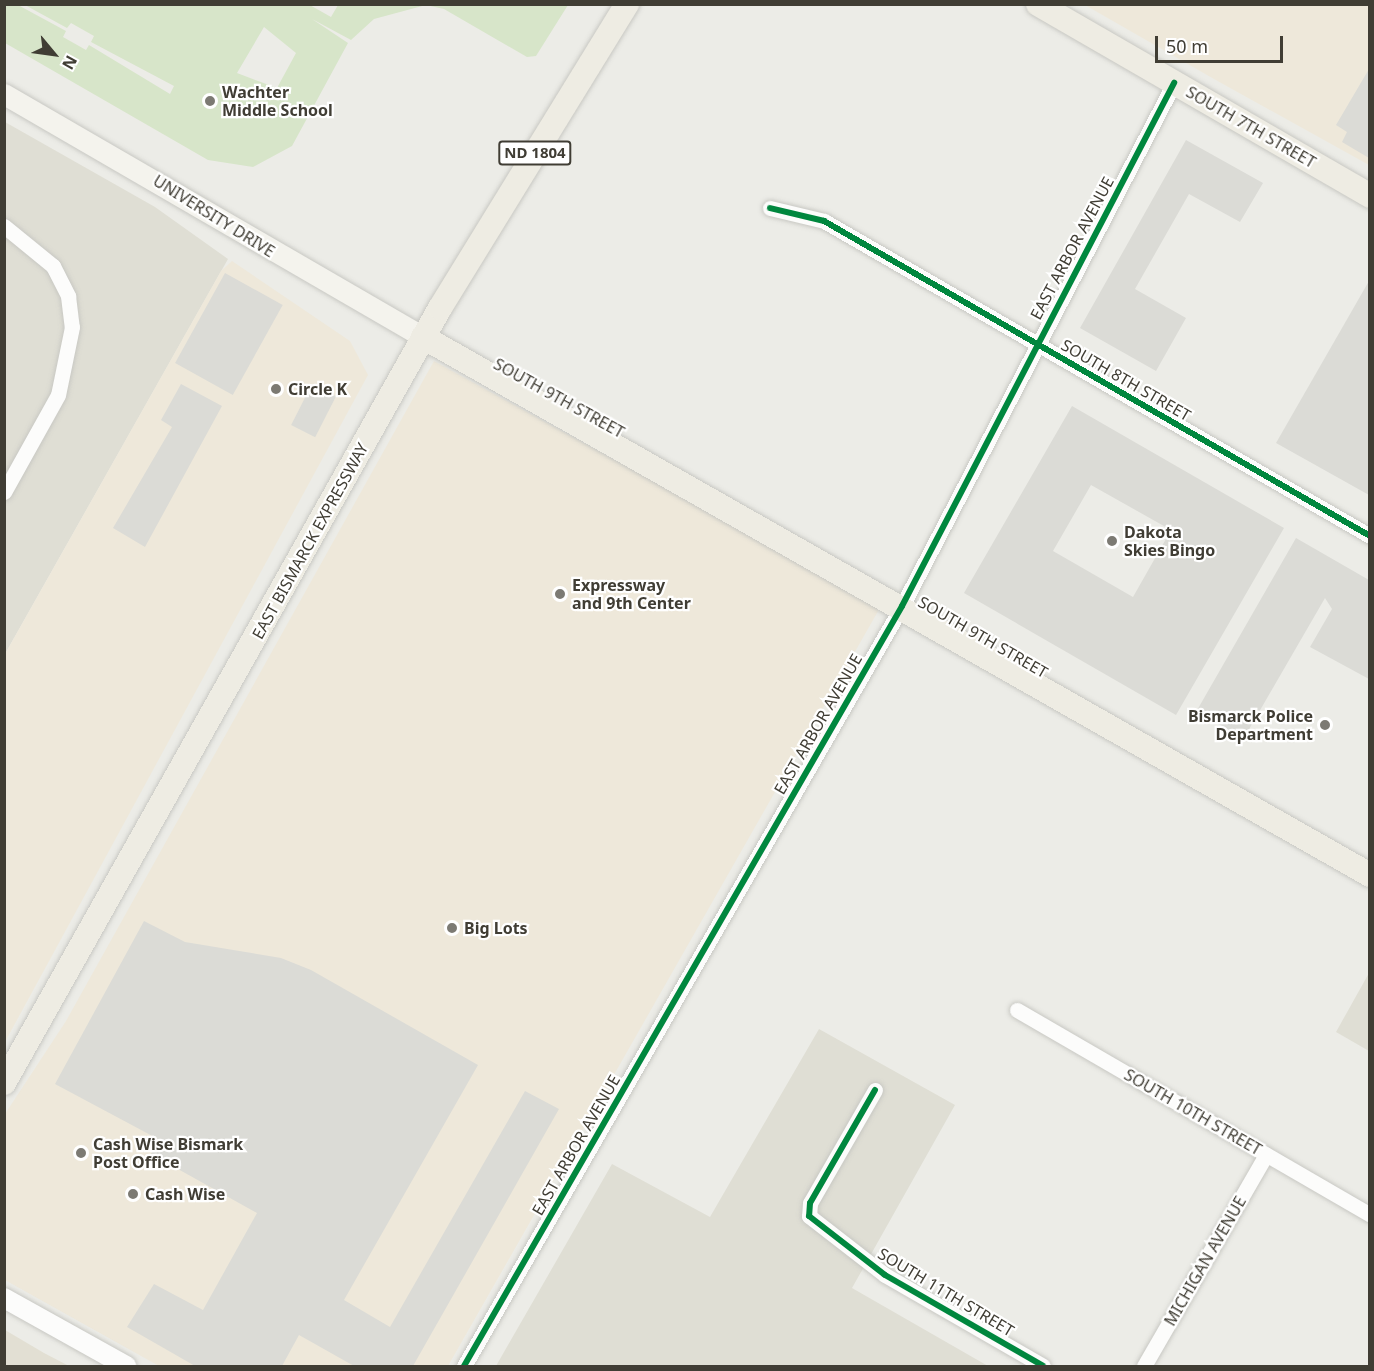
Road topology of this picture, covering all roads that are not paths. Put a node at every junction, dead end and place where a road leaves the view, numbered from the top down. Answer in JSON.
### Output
{"nodes":[{"id":1,"x":627,"y":4,"type":"edge"},
{"id":2,"x":1038,"y":4,"type":"edge"},
{"id":3,"x":1174,"y":83,"type":"junction"},
{"id":4,"x":4,"y":94,"type":"edge"},
{"id":5,"x":1370,"y":196,"type":"edge"},
{"id":6,"x":770,"y":208,"type":"dead end"},
{"id":7,"x":4,"y":225,"type":"edge"},
{"id":8,"x":423,"y":337,"type":"junction"},
{"id":9,"x":1038,"y":344,"type":"junction"},
{"id":10,"x":4,"y":492,"type":"edge"},
{"id":11,"x":1370,"y":536,"type":"edge"},
{"id":12,"x":902,"y":606,"type":"junction"},
{"id":13,"x":1370,"y":875,"type":"edge"},
{"id":14,"x":1017,"y":1010,"type":"dead end"},
{"id":15,"x":4,"y":1083,"type":"edge"},
{"id":16,"x":875,"y":1090,"type":"dead end"},
{"id":17,"x":1266,"y":1155,"type":"junction"},
{"id":18,"x":1370,"y":1215,"type":"edge"},
{"id":19,"x":4,"y":1298,"type":"edge"},
{"id":20,"x":126,"y":1366,"type":"edge"},
{"id":21,"x":464,"y":1366,"type":"edge"},
{"id":22,"x":1043,"y":1366,"type":"edge"},
{"id":23,"x":1144,"y":1366,"type":"edge"}],
"edges":[{"from":1,"to":8,"type":"main road","name":"EAST BISMARCK EXPRESSWAY","number":"ND 1804"},
{"from":2,"to":3,"type":"main road","name":"SOUTH 7TH STREET"},
{"from":3,"to":5,"type":"main road","name":"SOUTH 7TH STREET"},
{"from":3,"to":9,"type":"street","name":"EAST ARBOR AVENUE"},
{"from":4,"to":8,"type":"main road","name":"UNIVERSITY DRIVE"},
{"from":6,"to":9,"type":"street","name":"SOUTH 8TH STREET"},
{"from":7,"to":10,"type":"street"},
{"from":8,"to":12,"type":"main road","name":"SOUTH 9TH STREET"},
{"from":8,"to":15,"type":"main road","name":"EAST BISMARCK EXPRESSWAY"},
{"from":9,"to":11,"type":"street","name":"SOUTH 8TH STREET"},
{"from":9,"to":12,"type":"street","name":"EAST ARBOR AVENUE"},
{"from":12,"to":13,"type":"main road","name":"SOUTH 9TH STREET"},
{"from":12,"to":21,"type":"street","name":"EAST ARBOR AVENUE"},
{"from":14,"to":17,"type":"street","name":"SOUTH 10TH STREET"},
{"from":16,"to":22,"type":"street","name":"SOUTH 11TH STREET"},
{"from":17,"to":18,"type":"street","name":"SOUTH 10TH STREET"},
{"from":17,"to":23,"type":"street","name":"MICHIGAN AVENUE"},
{"from":19,"to":20,"type":"street"}]}
